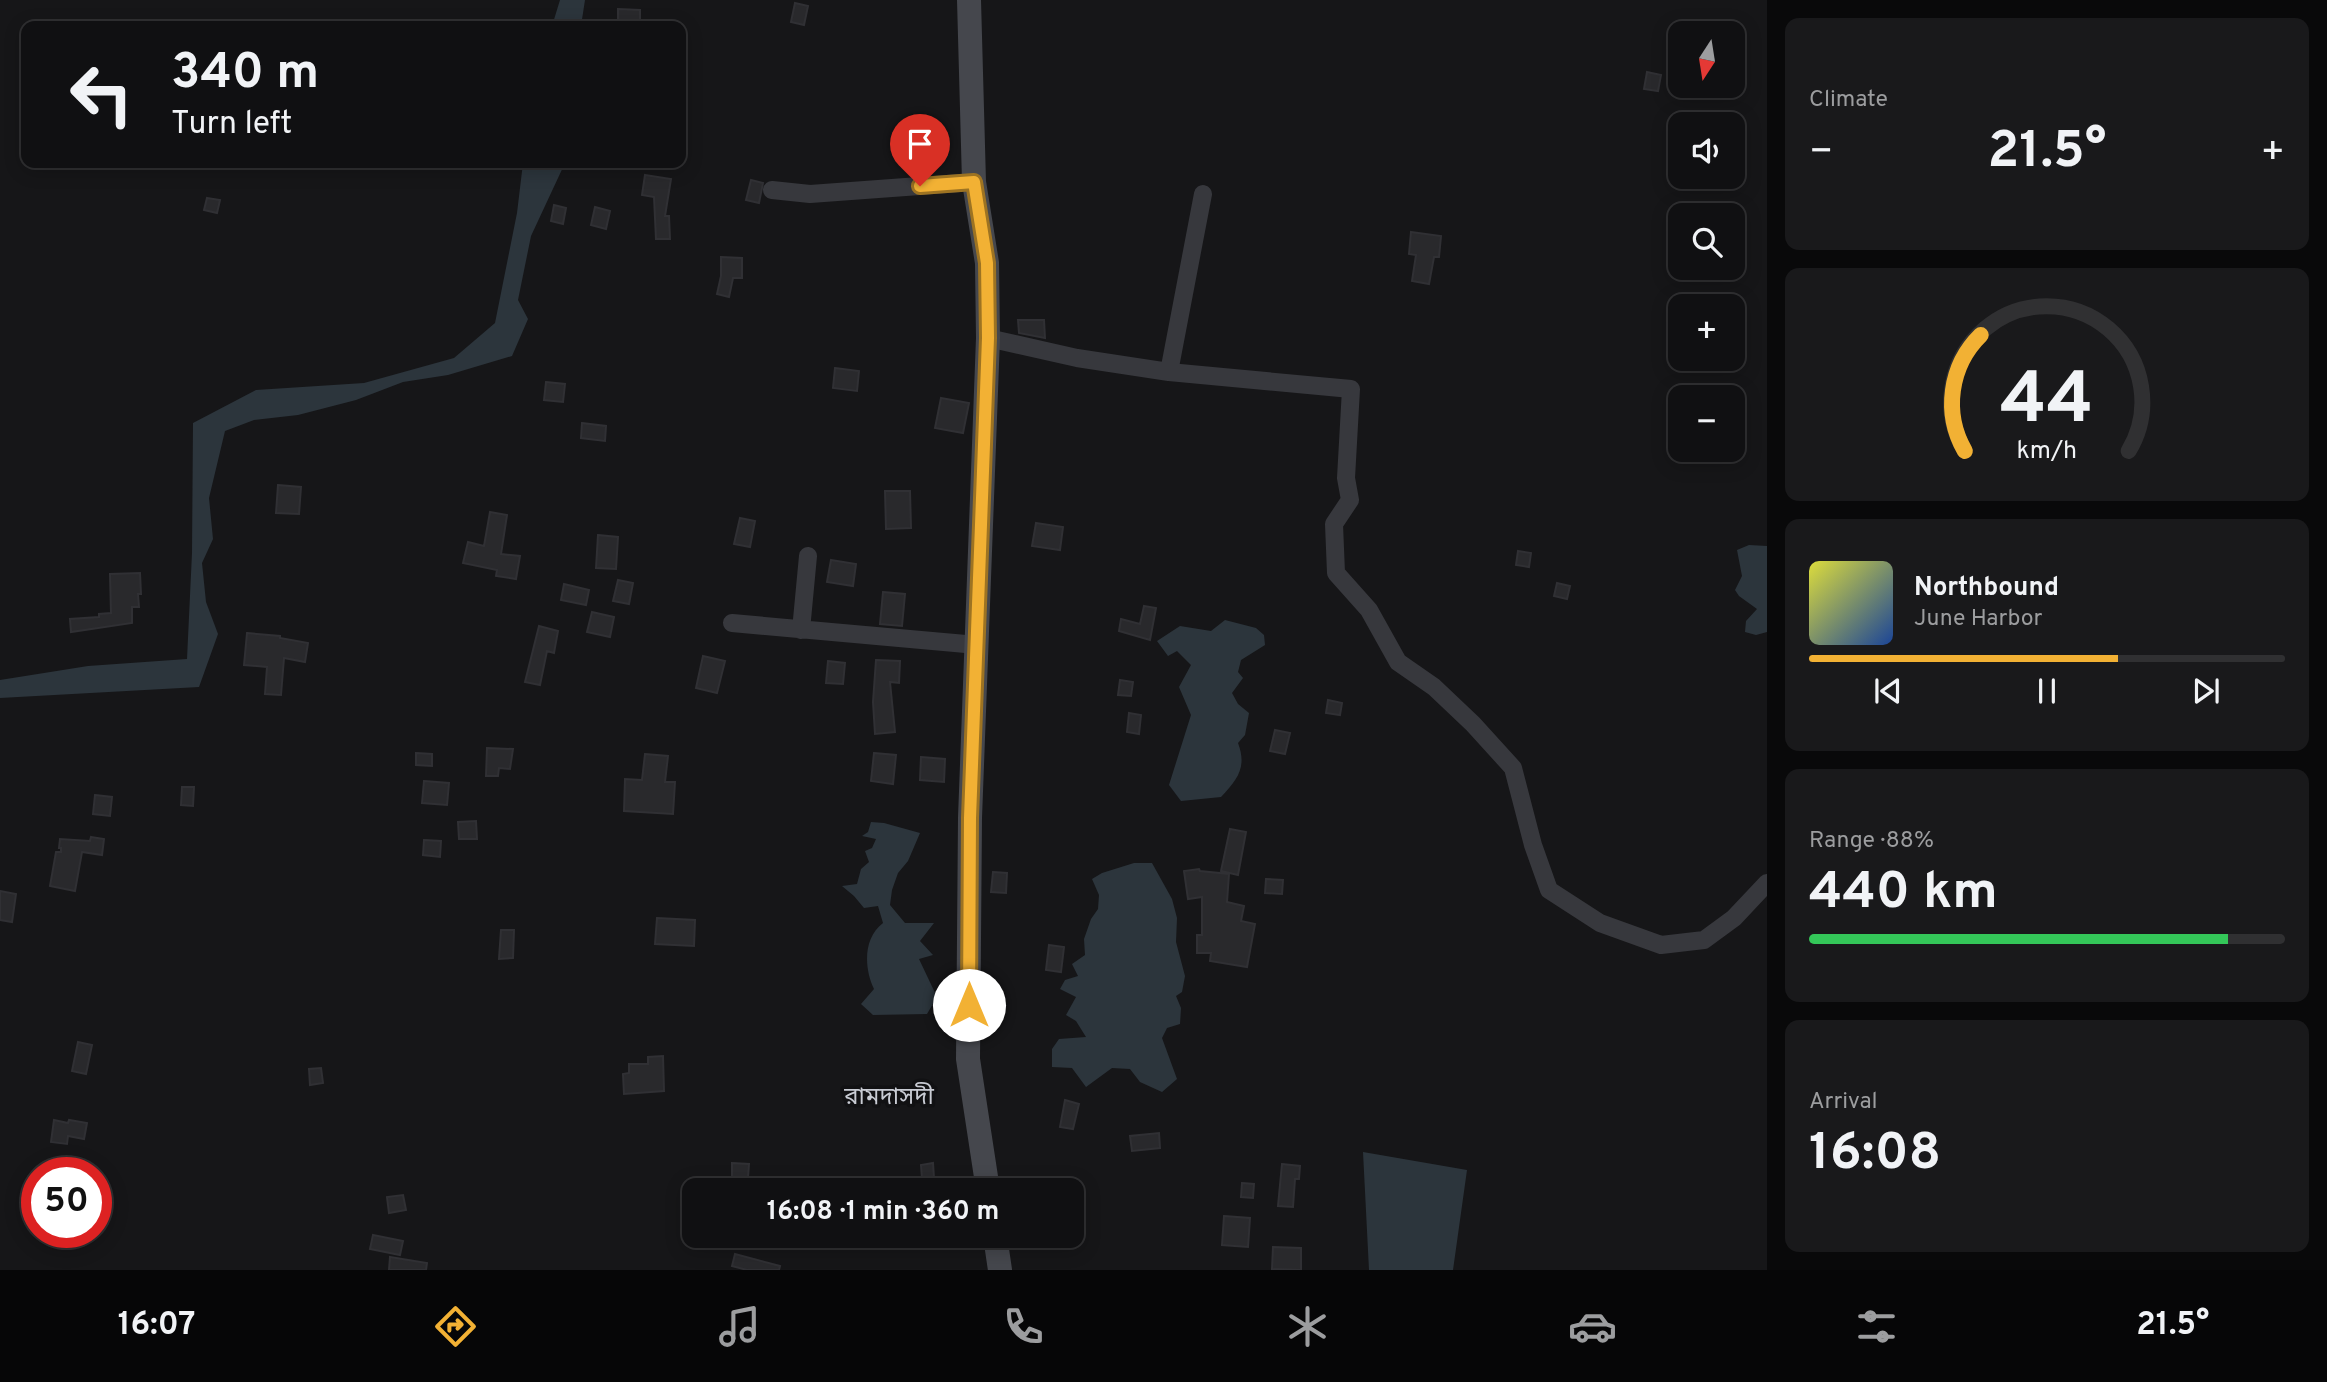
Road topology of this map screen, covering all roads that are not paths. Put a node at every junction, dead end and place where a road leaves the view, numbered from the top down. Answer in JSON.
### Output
{"nodes":[{"id":1,"x":969,"y":0,"type":"edge"},
{"id":2,"x":974,"y":182,"type":"junction"},
{"id":3,"x":772,"y":190,"type":"dead end"},
{"id":4,"x":1203,"y":194,"type":"dead end"},
{"id":5,"x":988,"y":338,"type":"junction"},
{"id":6,"x":1169,"y":372,"type":"junction"},
{"id":7,"x":808,"y":556,"type":"dead end"},
{"id":8,"x":732,"y":623,"type":"dead end"},
{"id":9,"x":801,"y":629,"type":"junction"},
{"id":10,"x":976,"y":645,"type":"junction"},
{"id":11,"x":1767,"y":883,"type":"edge"},
{"id":12,"x":986,"y":1178,"type":"edge"},
{"id":13,"x":997,"y":1248,"type":"edge"},
{"id":14,"x":1000,"y":1270,"type":"edge"}],
"edges":[{"from":1,"to":2,"type":"main road"},
{"from":2,"to":3,"type":"street"},
{"from":2,"to":5,"type":"main road"},
{"from":4,"to":6,"type":"street"},
{"from":5,"to":6,"type":"street"},
{"from":5,"to":10,"type":"main road"},
{"from":6,"to":11,"type":"street"},
{"from":7,"to":9,"type":"street"},
{"from":8,"to":9,"type":"street"},
{"from":9,"to":10,"type":"street"},
{"from":10,"to":12,"type":"main road"},
{"from":13,"to":14,"type":"main road"}]}
